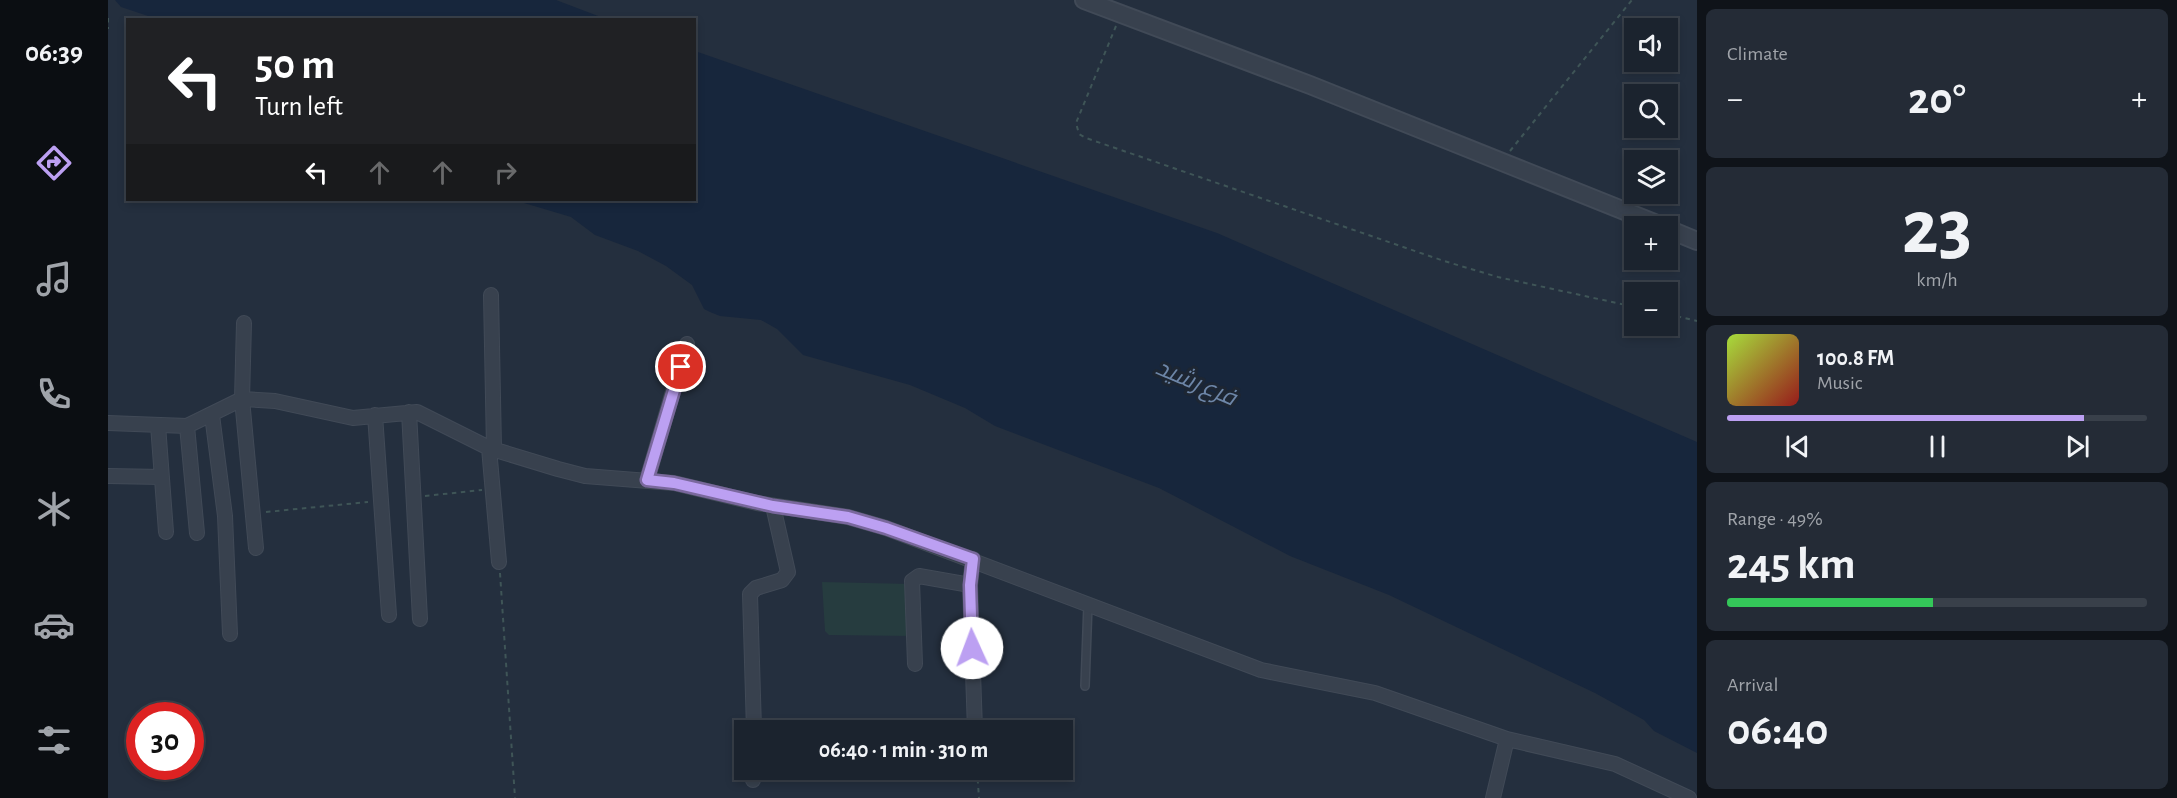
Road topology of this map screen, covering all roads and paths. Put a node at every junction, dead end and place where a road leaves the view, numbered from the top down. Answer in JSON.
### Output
{"nodes":[{"id":1,"x":1084,"y":0,"type":"edge"},
{"id":2,"x":1632,"y":0,"type":"edge"},
{"id":3,"x":1121,"y":15,"type":"junction"},
{"id":4,"x":108,"y":18,"type":"edge"},
{"id":5,"x":108,"y":29,"type":"edge"},
{"id":6,"x":1501,"y":163,"type":"junction"},
{"id":7,"x":1636,"y":216,"type":"edge"},
{"id":8,"x":1678,"y":233,"type":"edge"},
{"id":9,"x":1697,"y":241,"type":"edge"},
{"id":10,"x":491,"y":295,"type":"dead end"},
{"id":11,"x":1624,"y":305,"type":"edge"},
{"id":12,"x":1697,"y":315,"type":"edge"},
{"id":13,"x":1678,"y":316,"type":"edge"},
{"id":14,"x":1696,"y":320,"type":"edge"},
{"id":15,"x":244,"y":323,"type":"dead end"},
{"id":16,"x":687,"y":344,"type":"dead end"},
{"id":17,"x":242,"y":399,"type":"junction"},
{"id":18,"x":410,"y":412,"type":"junction"},
{"id":19,"x":212,"y":415,"type":"junction"},
{"id":20,"x":375,"y":415,"type":"junction"},
{"id":21,"x":108,"y":423,"type":"edge"},
{"id":22,"x":158,"y":425,"type":"junction"},
{"id":23,"x":187,"y":426,"type":"junction"},
{"id":24,"x":492,"y":448,"type":"junction"},
{"id":25,"x":108,"y":476,"type":"edge"},
{"id":26,"x":162,"y":477,"type":"junction"},
{"id":27,"x":647,"y":480,"type":"junction"},
{"id":28,"x":493,"y":489,"type":"junction"},
{"id":29,"x":412,"y":497,"type":"junction"},
{"id":30,"x":382,"y":500,"type":"junction"},
{"id":31,"x":773,"y":506,"type":"junction"},
{"id":32,"x":254,"y":513,"type":"junction"},
{"id":33,"x":166,"y":532,"type":"dead end"},
{"id":34,"x":197,"y":533,"type":"dead end"},
{"id":35,"x":256,"y":548,"type":"dead end"},
{"id":36,"x":973,"y":559,"type":"junction"},
{"id":37,"x":499,"y":562,"type":"joint"},
{"id":38,"x":970,"y":585,"type":"junction"},
{"id":39,"x":1088,"y":602,"type":"junction"},
{"id":40,"x":389,"y":615,"type":"dead end"},
{"id":41,"x":420,"y":619,"type":"dead end"},
{"id":42,"x":230,"y":634,"type":"dead end"},
{"id":43,"x":915,"y":664,"type":"dead end"},
{"id":44,"x":1084,"y":686,"type":"dead end"},
{"id":45,"x":754,"y":720,"type":"edge"},
{"id":46,"x":975,"y":720,"type":"edge"},
{"id":47,"x":1507,"y":739,"type":"junction"},
{"id":48,"x":978,"y":780,"type":"edge"},
{"id":49,"x":515,"y":798,"type":"edge"},
{"id":50,"x":979,"y":798,"type":"edge"},
{"id":51,"x":1492,"y":798,"type":"edge"},
{"id":52,"x":1689,"y":798,"type":"edge"}],
"edges":[{"from":1,"to":3,"type":"street"},
{"from":2,"to":6,"type":"path"},
{"from":3,"to":6,"type":"street"},
{"from":3,"to":11,"type":"path"},
{"from":4,"to":5,"type":"path"},
{"from":6,"to":7,"type":"street"},
{"from":8,"to":9,"type":"street"},
{"from":10,"to":24,"type":"street"},
{"from":12,"to":14,"type":"path"},
{"from":13,"to":14,"type":"path"},
{"from":15,"to":17,"type":"street"},
{"from":16,"to":27,"type":"street"},
{"from":17,"to":19,"type":"street"},
{"from":17,"to":20,"type":"street"},
{"from":17,"to":32,"type":"street"},
{"from":18,"to":20,"type":"street"},
{"from":18,"to":24,"type":"street"},
{"from":18,"to":29,"type":"street"},
{"from":19,"to":23,"type":"street"},
{"from":19,"to":42,"type":"street"},
{"from":20,"to":30,"type":"street"},
{"from":21,"to":22,"type":"street"},
{"from":22,"to":23,"type":"street"},
{"from":22,"to":26,"type":"street"},
{"from":23,"to":34,"type":"street"},
{"from":24,"to":27,"type":"street"},
{"from":24,"to":28,"type":"street"},
{"from":25,"to":26,"type":"street"},
{"from":26,"to":33,"type":"street"},
{"from":27,"to":31,"type":"street"},
{"from":28,"to":29,"type":"path"},
{"from":28,"to":37,"type":"street"},
{"from":29,"to":41,"type":"street"},
{"from":30,"to":32,"type":"path"},
{"from":30,"to":40,"type":"street"},
{"from":31,"to":36,"type":"street"},
{"from":31,"to":45,"type":"street"},
{"from":32,"to":35,"type":"street"},
{"from":36,"to":38,"type":"street"},
{"from":36,"to":39,"type":"street"},
{"from":37,"to":49,"type":"path"},
{"from":38,"to":43,"type":"street"},
{"from":38,"to":46,"type":"street"},
{"from":39,"to":44,"type":"lane"},
{"from":39,"to":47,"type":"street"},
{"from":47,"to":51,"type":"street"},
{"from":47,"to":52,"type":"street"},
{"from":48,"to":50,"type":"path"}]}
